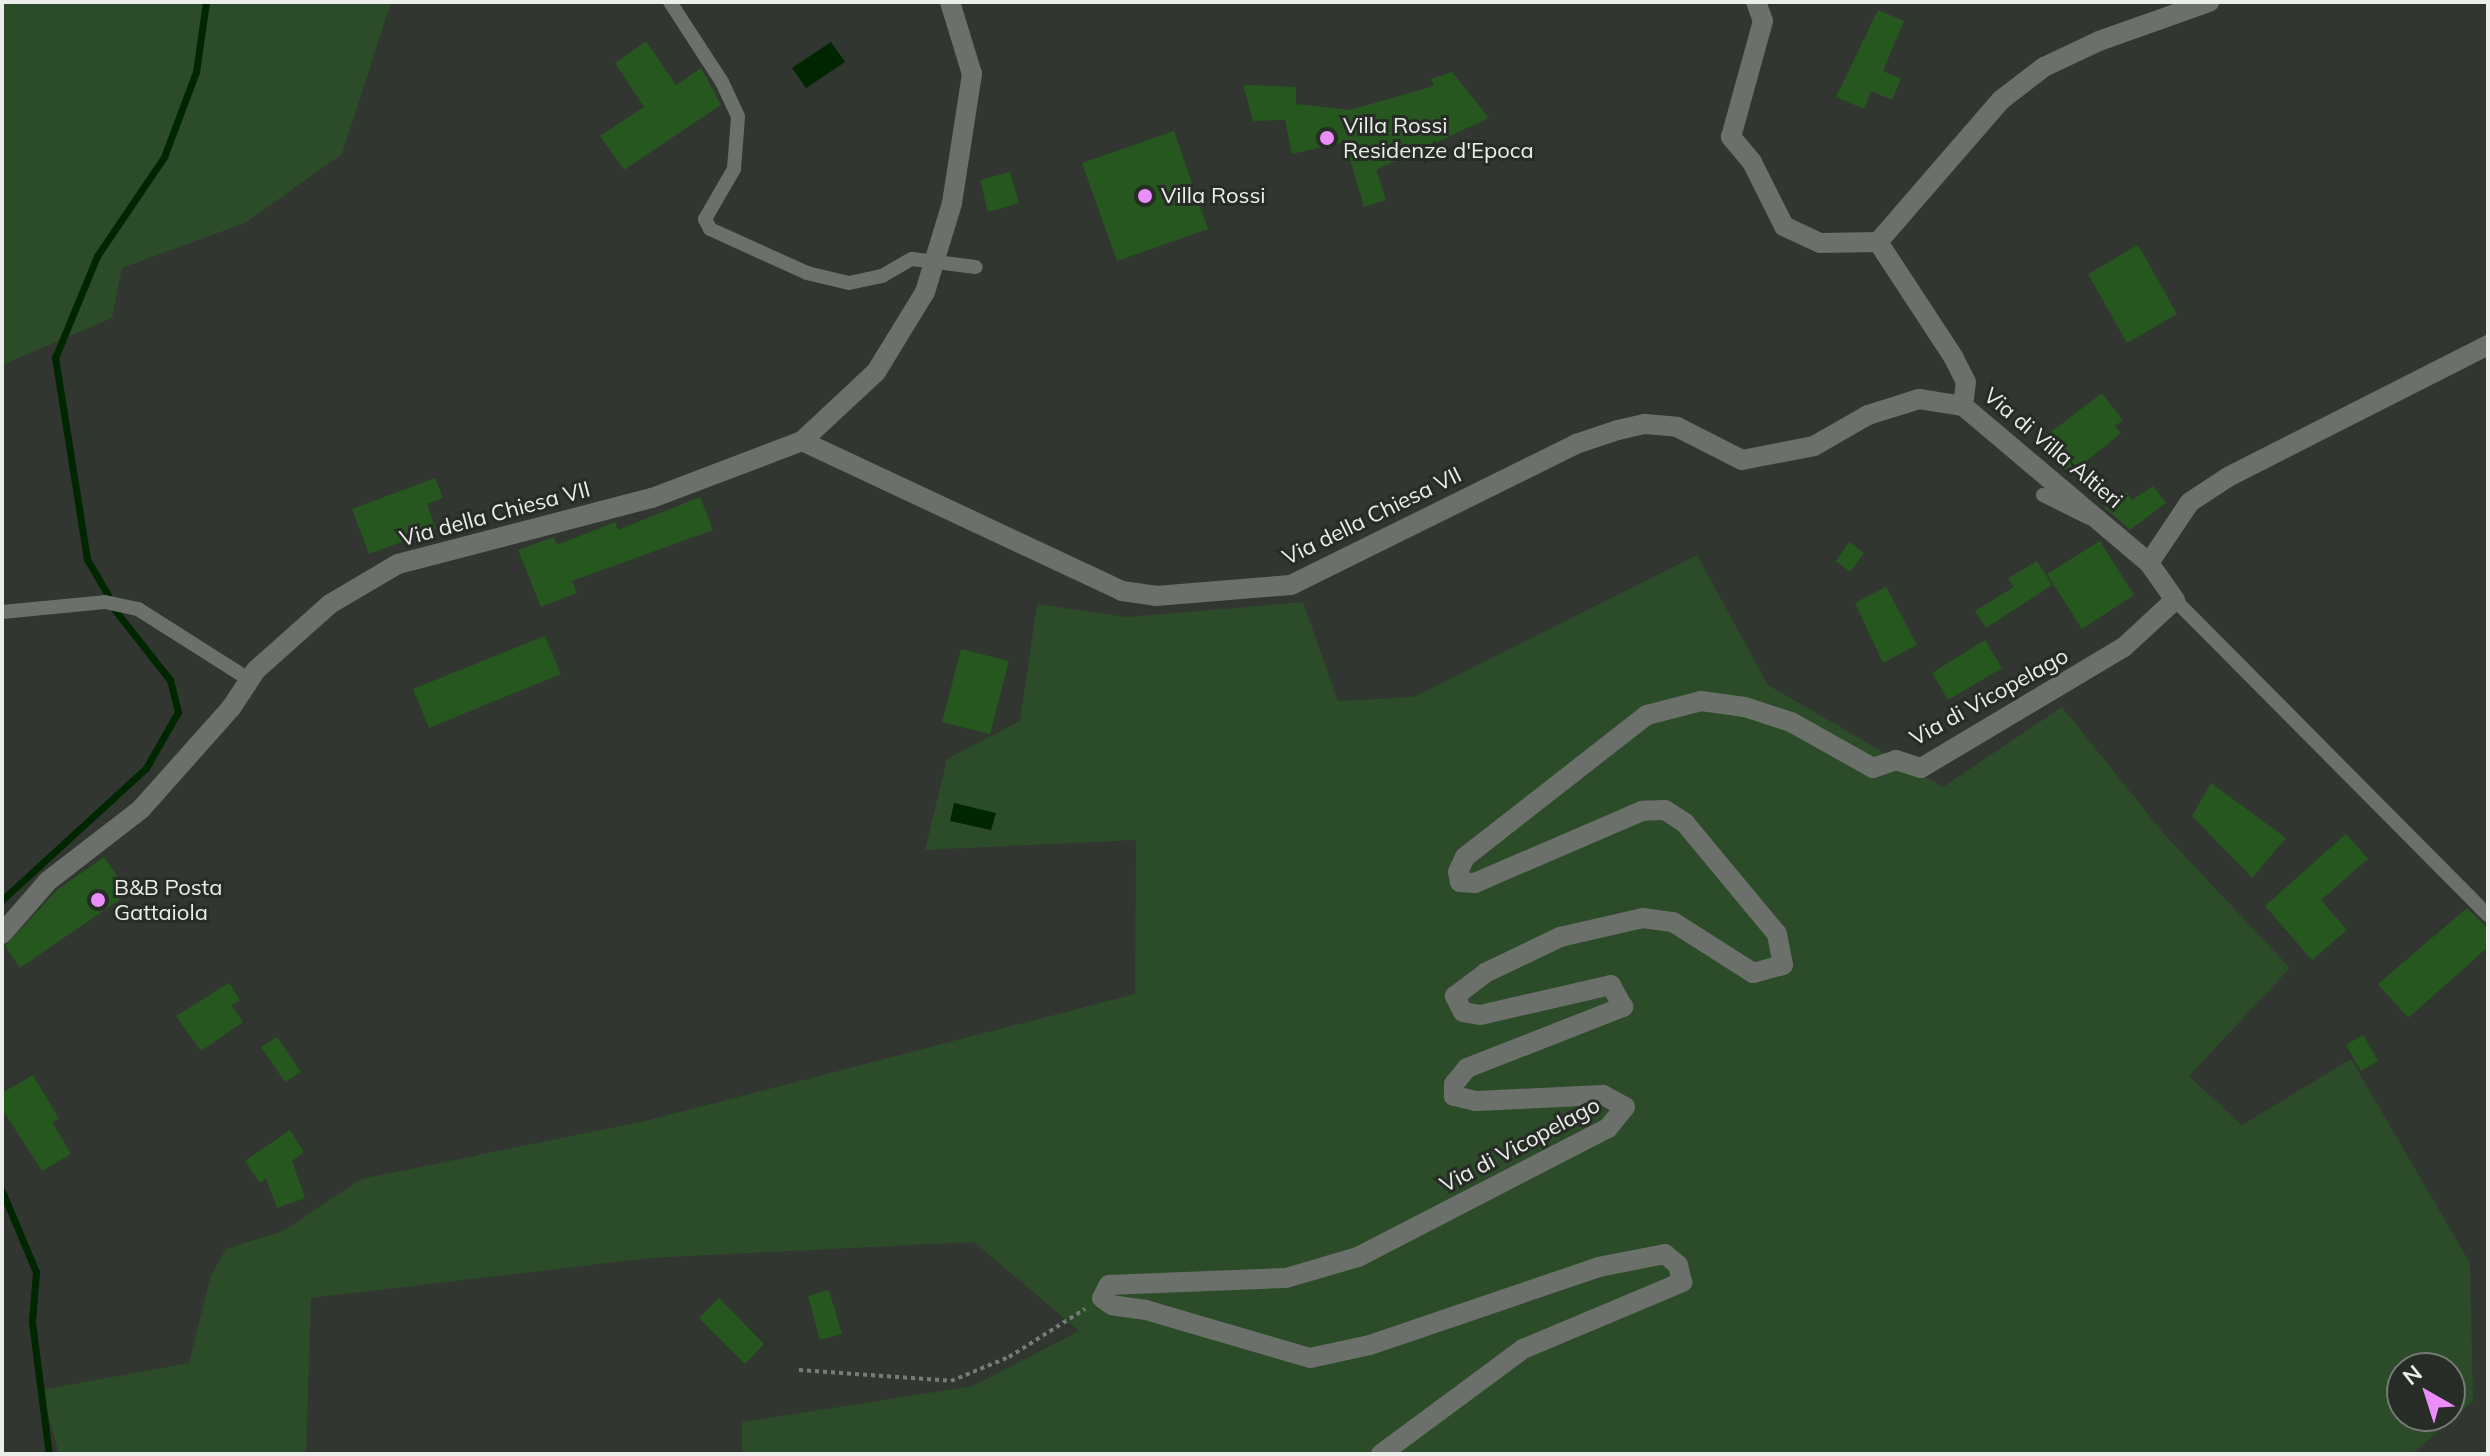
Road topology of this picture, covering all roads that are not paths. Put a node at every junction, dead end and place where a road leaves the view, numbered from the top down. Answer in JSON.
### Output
{"nodes":[{"id":1,"x":670,"y":2,"type":"edge"},
{"id":2,"x":950,"y":2,"type":"edge"},
{"id":3,"x":1756,"y":2,"type":"edge"},
{"id":4,"x":2209,"y":2,"type":"edge"},
{"id":5,"x":2173,"y":8,"type":"edge"},
{"id":6,"x":1878,"y":242,"type":"junction"},
{"id":7,"x":933,"y":264,"type":"junction"},
{"id":8,"x":975,"y":267,"type":"dead end"},
{"id":9,"x":2488,"y":345,"type":"edge"},
{"id":10,"x":1963,"y":406,"type":"junction"},
{"id":11,"x":802,"y":441,"type":"junction"},
{"id":12,"x":2043,"y":495,"type":"dead end"},
{"id":13,"x":2098,"y":517,"type":"junction"},
{"id":14,"x":2149,"y":563,"type":"junction"},
{"id":15,"x":2175,"y":600,"type":"junction"},
{"id":16,"x":2,"y":612,"type":"edge"},
{"id":17,"x":250,"y":680,"type":"junction"},
{"id":18,"x":2488,"y":915,"type":"edge"},
{"id":19,"x":2,"y":934,"type":"edge"},
{"id":20,"x":1381,"y":1454,"type":"edge"}],
"edges":[{"from":1,"to":7,"type":"lane"},
{"from":2,"to":7,"type":"street","name":"Via della Chiesa VII"},
{"from":3,"to":6,"type":"street"},
{"from":4,"to":5,"type":"street"},
{"from":5,"to":6,"type":"street"},
{"from":6,"to":10,"type":"street","name":"Via di Villa Altieri"},
{"from":7,"to":8,"type":"lane"},
{"from":7,"to":11,"type":"street","name":"Via della Chiesa VII"},
{"from":9,"to":14,"type":"street"},
{"from":10,"to":11,"type":"street","name":"Via della Chiesa VII"},
{"from":10,"to":13,"type":"street","name":"Via di Villa Altieri"},
{"from":11,"to":17,"type":"street","name":"Via della Chiesa VII"},
{"from":12,"to":13,"type":"lane"},
{"from":13,"to":14,"type":"street","name":"Via di Villa Altieri"},
{"from":14,"to":15,"type":"street"},
{"from":15,"to":18,"type":"lane"},
{"from":15,"to":20,"type":"street","name":"Via di Vicopelago"},
{"from":16,"to":17,"type":"lane"},
{"from":17,"to":19,"type":"street","name":"Via della Chiesa VII"}]}
